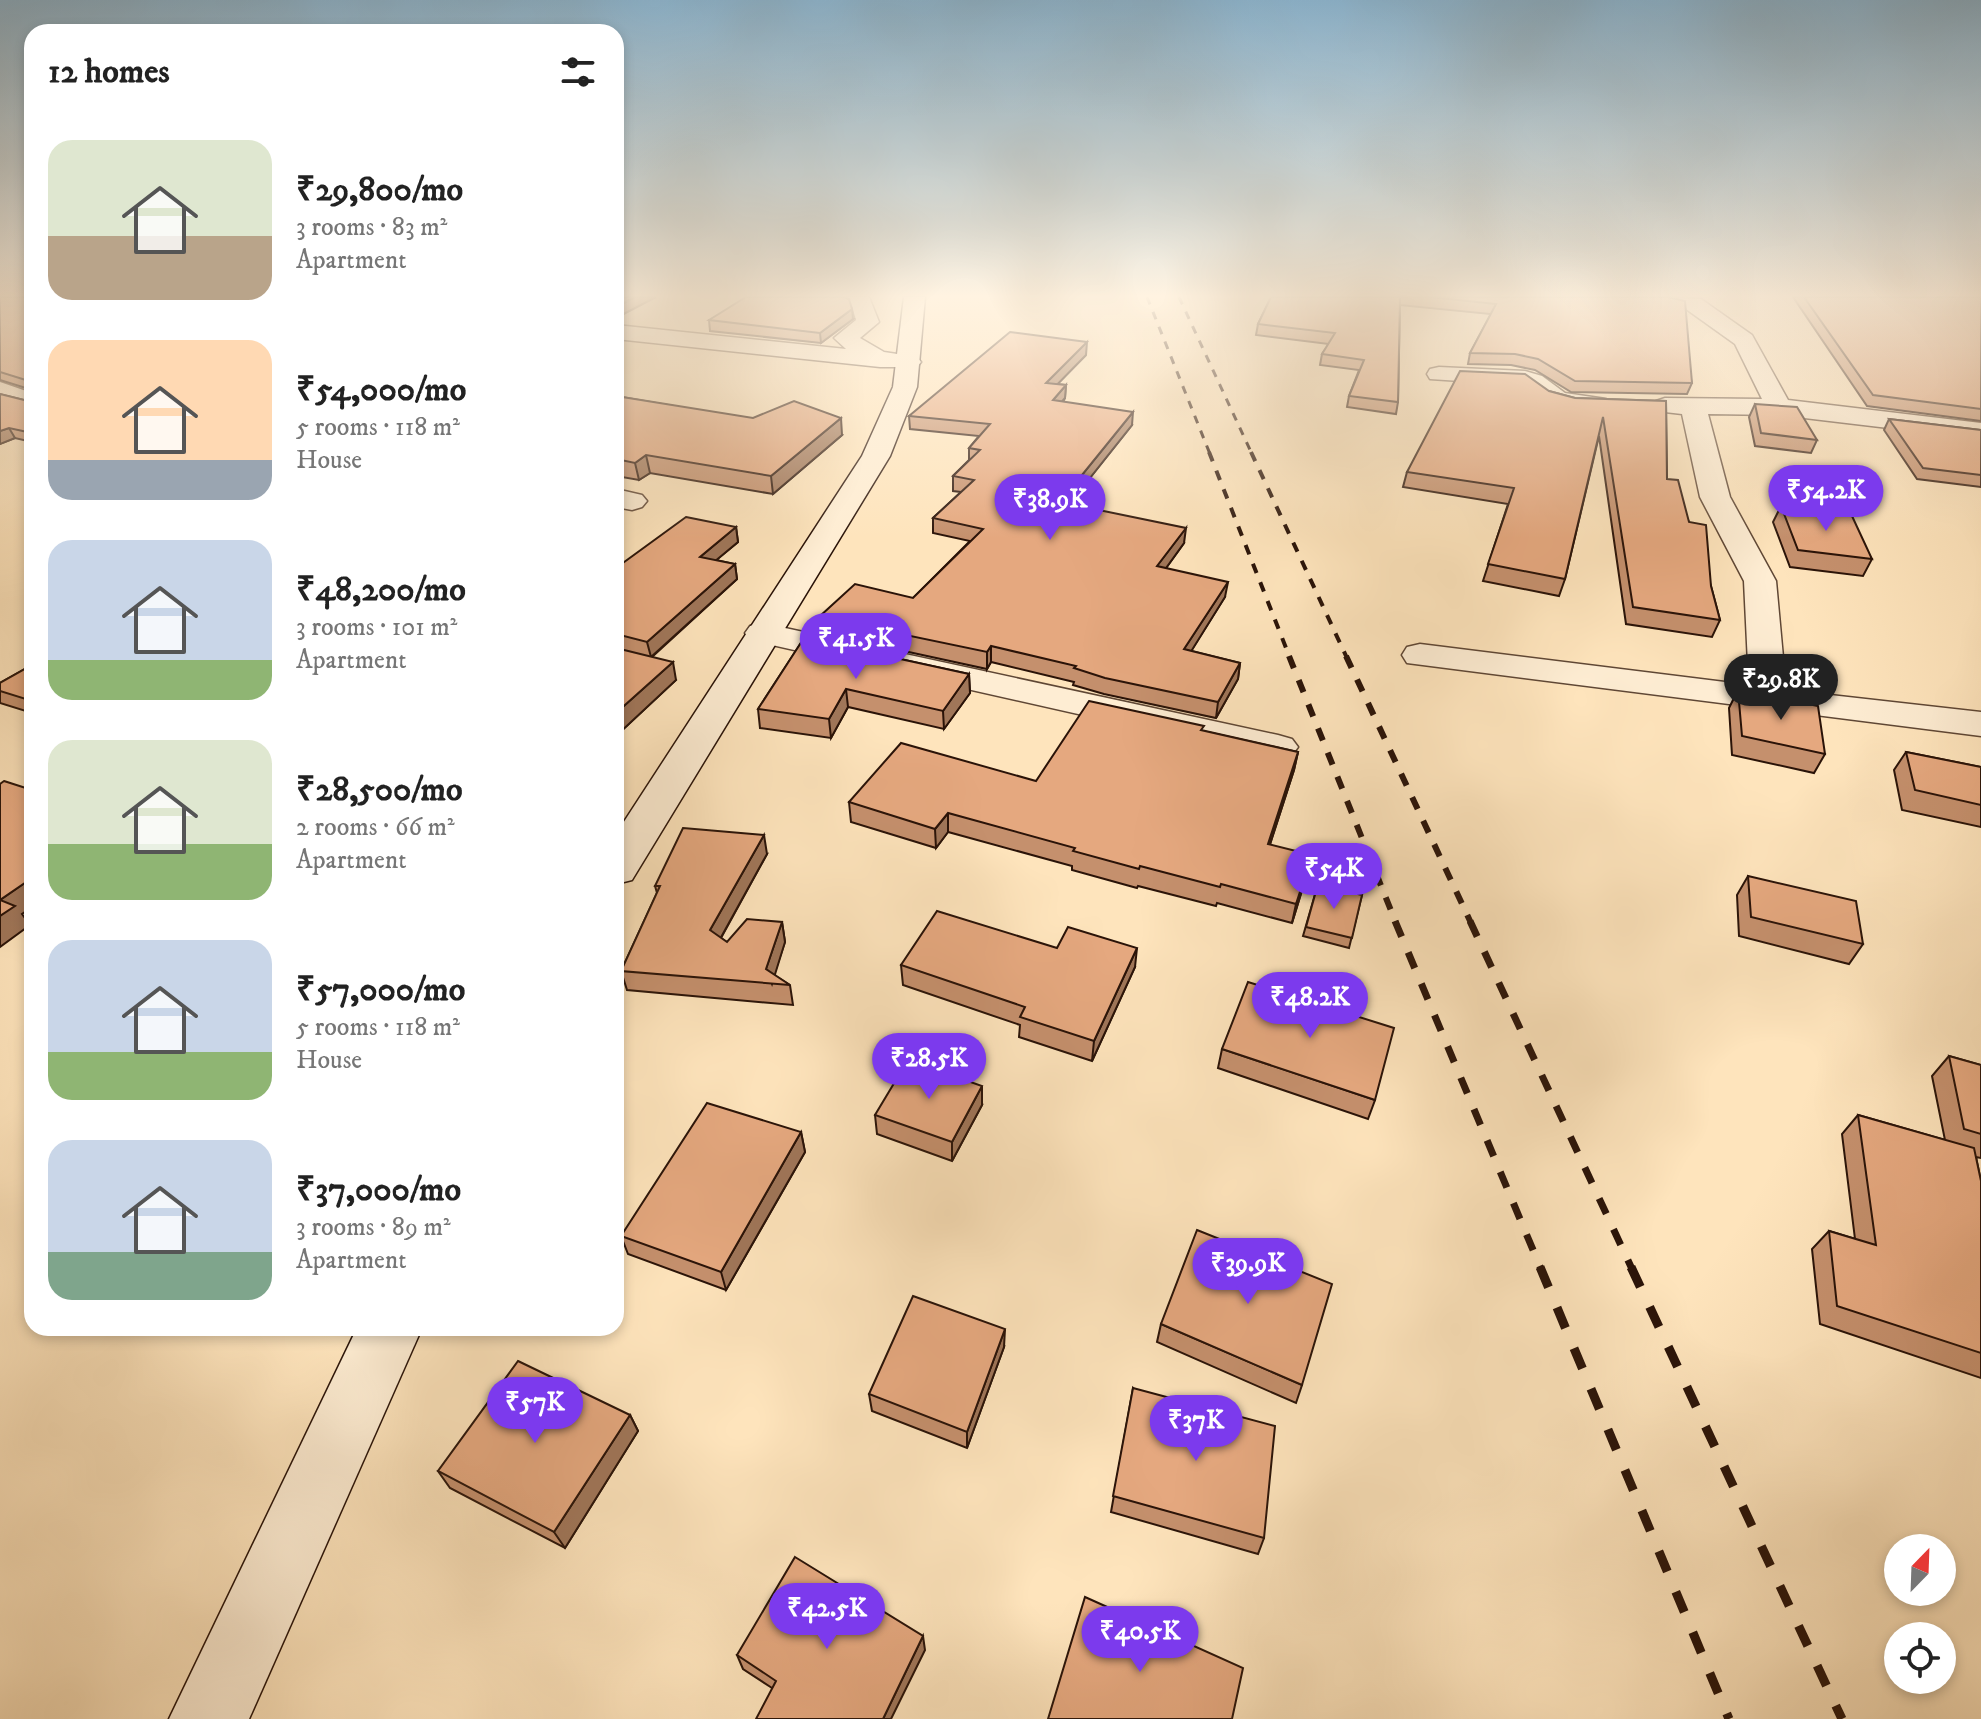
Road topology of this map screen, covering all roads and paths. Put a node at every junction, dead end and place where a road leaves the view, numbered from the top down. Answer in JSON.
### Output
{"nodes":[{"id":1,"x":895,"y":377,"type":"edge"},
{"id":2,"x":1508,"y":377,"type":"edge"},
{"id":3,"x":1763,"y":377,"type":"edge"},
{"id":4,"x":0,"y":389,"type":"edge"},
{"id":5,"x":24,"y":400,"type":"edge"},
{"id":6,"x":1614,"y":405,"type":"edge"},
{"id":7,"x":1645,"y":406,"type":"edge"},
{"id":8,"x":1693,"y":406,"type":"junction"},
{"id":9,"x":1779,"y":407,"type":"junction"},
{"id":10,"x":1981,"y":431,"type":"edge"},
{"id":11,"x":762,"y":633,"type":"junction"},
{"id":12,"x":1420,"y":655,"type":"dead end"},
{"id":13,"x":1768,"y":699,"type":"junction"},
{"id":14,"x":1981,"y":724,"type":"edge"},
{"id":15,"x":1278,"y":747,"type":"edge"},
{"id":16,"x":624,"y":856,"type":"edge"},
{"id":17,"x":386,"y":1336,"type":"edge"},
{"id":18,"x":209,"y":1719,"type":"edge"}],
"edges":[{"from":1,"to":11,"type":"street"},
{"from":2,"to":6,"type":"street"},
{"from":3,"to":9,"type":"street"},
{"from":4,"to":5,"type":"street"},
{"from":7,"to":8,"type":"street"},
{"from":8,"to":9,"type":"street"},
{"from":8,"to":13,"type":"street"},
{"from":9,"to":10,"type":"street"},
{"from":11,"to":15,"type":"street"},
{"from":11,"to":16,"type":"street"},
{"from":12,"to":13,"type":"street"},
{"from":13,"to":14,"type":"street"},
{"from":17,"to":18,"type":"street"}]}
